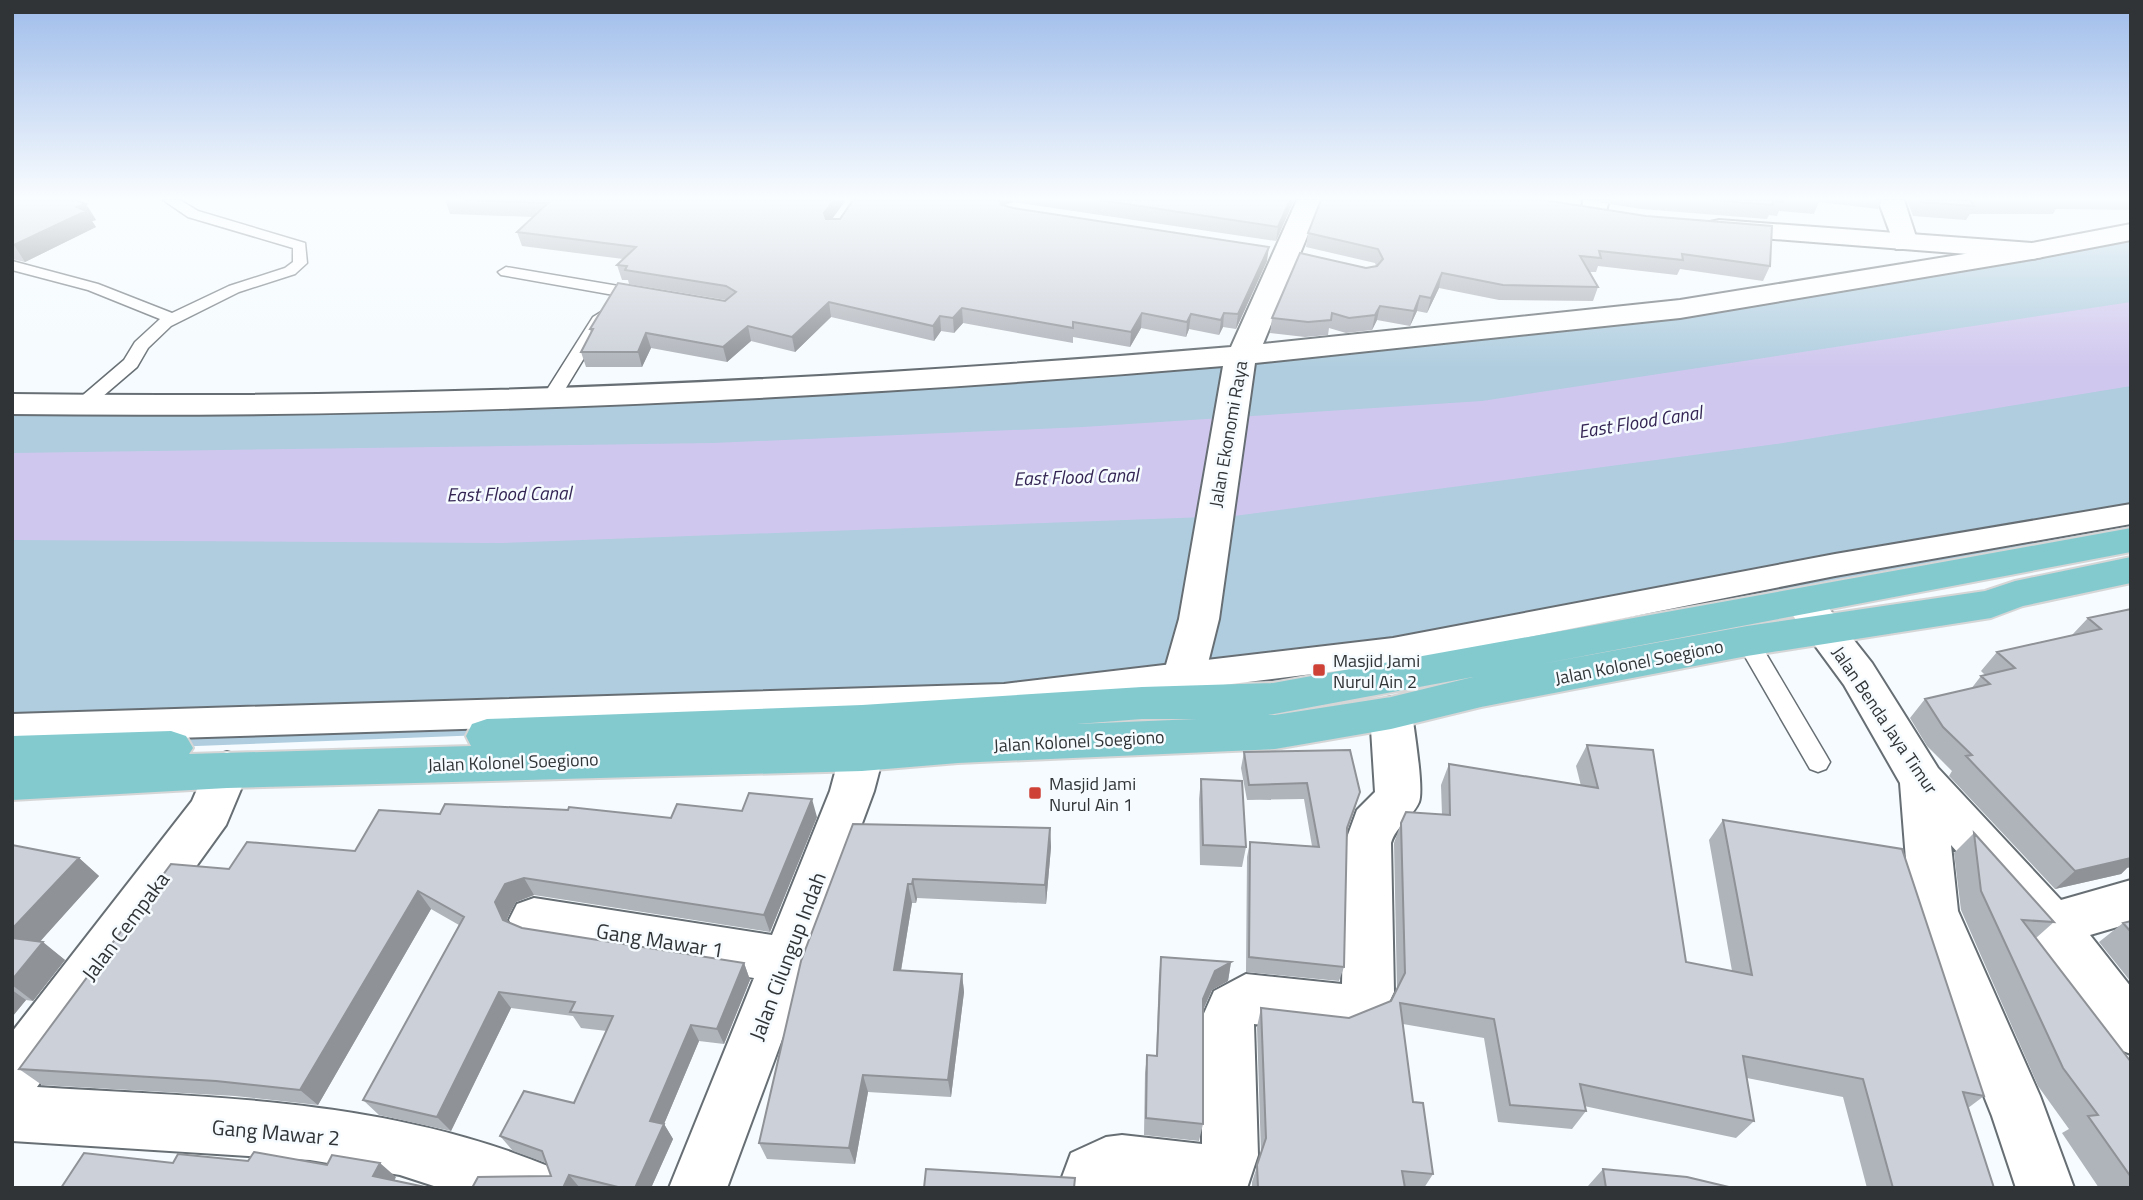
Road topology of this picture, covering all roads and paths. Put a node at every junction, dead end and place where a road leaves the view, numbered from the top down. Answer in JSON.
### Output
{"nodes":[{"id":1,"x":301,"y":256,"type":"edge"},
{"id":2,"x":1284,"y":256,"type":"edge"},
{"id":3,"x":2001,"y":256,"type":"edge"},
{"id":4,"x":12,"y":265,"type":"edge"},
{"id":5,"x":506,"y":272,"type":"dead end"},
{"id":6,"x":616,"y":291,"type":"junction"},
{"id":7,"x":654,"y":297,"type":"edge"},
{"id":8,"x":173,"y":319,"type":"junction"},
{"id":9,"x":1239,"y":362,"type":"junction"},
{"id":10,"x":552,"y":396,"type":"junction"},
{"id":11,"x":12,"y":404,"type":"edge"},
{"id":12,"x":82,"y":405,"type":"junction"},
{"id":13,"x":2131,"y":514,"type":"edge"},
{"id":14,"x":2131,"y":540,"type":"edge"},
{"id":15,"x":2131,"y":570,"type":"edge"},
{"id":16,"x":1813,"y":616,"type":"junction"},
{"id":17,"x":1747,"y":642,"type":"junction"},
{"id":18,"x":1183,"y":679,"type":"junction"},
{"id":19,"x":1234,"y":702,"type":"junction"},
{"id":20,"x":1142,"y":703,"type":"junction"},
{"id":21,"x":1391,"y":713,"type":"junction"},
{"id":22,"x":12,"y":729,"type":"edge"},
{"id":23,"x":862,"y":738,"type":"junction"},
{"id":24,"x":12,"y":754,"type":"edge"},
{"id":25,"x":1818,"y":762,"type":"dead end"},
{"id":26,"x":227,"y":770,"type":"junction"},
{"id":27,"x":1922,"y":780,"type":"junction"},
{"id":28,"x":12,"y":782,"type":"edge"},
{"id":29,"x":2131,"y":901,"type":"edge"},
{"id":30,"x":534,"y":920,"type":"dead end"},
{"id":31,"x":2052,"y":925,"type":"junction"},
{"id":32,"x":785,"y":960,"type":"junction"},
{"id":33,"x":2131,"y":1029,"type":"edge"},
{"id":34,"x":12,"y":1076,"type":"edge"},
{"id":35,"x":12,"y":1113,"type":"edge"},
{"id":36,"x":533,"y":1188,"type":"edge"},
{"id":37,"x":698,"y":1188,"type":"edge"},
{"id":38,"x":1087,"y":1188,"type":"edge"},
{"id":39,"x":2045,"y":1188,"type":"edge"}],
"edges":[{"from":1,"to":8,"type":"lane"},
{"from":2,"to":9,"type":"street","name":"Jalan Ekonomi Raya"},
{"from":3,"to":9,"type":"street"},
{"from":4,"to":8,"type":"lane"},
{"from":5,"to":6,"type":"lane"},
{"from":6,"to":7,"type":"lane"},
{"from":6,"to":10,"type":"lane"},
{"from":8,"to":12,"type":"lane"},
{"from":9,"to":10,"type":"street"},
{"from":9,"to":18,"type":"street","name":"Jalan Ekonomi Raya"},
{"from":10,"to":12,"type":"street"},
{"from":11,"to":12,"type":"street"},
{"from":13,"to":18,"type":"street"},
{"from":14,"to":16,"type":"main road","name":"Jalan Kolonel Soegiono"},
{"from":15,"to":16,"type":"main road","name":"Jalan Kolonel Soegiono"},
{"from":16,"to":17,"type":"main road","name":"Jalan Kolonel Soegiono"},
{"from":16,"to":19,"type":"main road","name":"Jalan Kolonel Soegiono"},
{"from":16,"to":27,"type":"street","name":"Jalan Benda Jaya Timur"},
{"from":17,"to":21,"type":"main road","name":"Jalan Kolonel Soegiono"},
{"from":17,"to":25,"type":"lane"},
{"from":18,"to":19,"type":"street"},
{"from":18,"to":20,"type":"street"},
{"from":18,"to":22,"type":"street"},
{"from":19,"to":20,"type":"main road","name":"Jalan Kolonel Soegiono"},
{"from":20,"to":23,"type":"main road","name":"Jalan Kolonel Soegiono"},
{"from":21,"to":23,"type":"main road","name":"Jalan Kolonel Soegiono"},
{"from":21,"to":38,"type":"street"},
{"from":23,"to":24,"type":"main road","name":"Jalan Kolonel Soegiono"},
{"from":23,"to":26,"type":"main road","name":"Jalan Kolonel Soegiono"},
{"from":23,"to":32,"type":"street","name":"Jalan Cilungup Indah"},
{"from":26,"to":28,"type":"main road","name":"Jalan Kolonel Soegiono"},
{"from":26,"to":34,"type":"street","name":"Jalan Cempaka"},
{"from":27,"to":31,"type":"street","name":"Jalan Benda Jaya Timur"},
{"from":27,"to":39,"type":"street"},
{"from":29,"to":31,"type":"street"},
{"from":30,"to":32,"type":"street","name":"Gang Mawar 1"},
{"from":31,"to":33,"type":"street","name":"Jalan Benda Jaya Timur"},
{"from":32,"to":37,"type":"street","name":"Jalan Cilungup Indah"},
{"from":35,"to":36,"type":"street","name":"Gang Mawar 2"}]}
